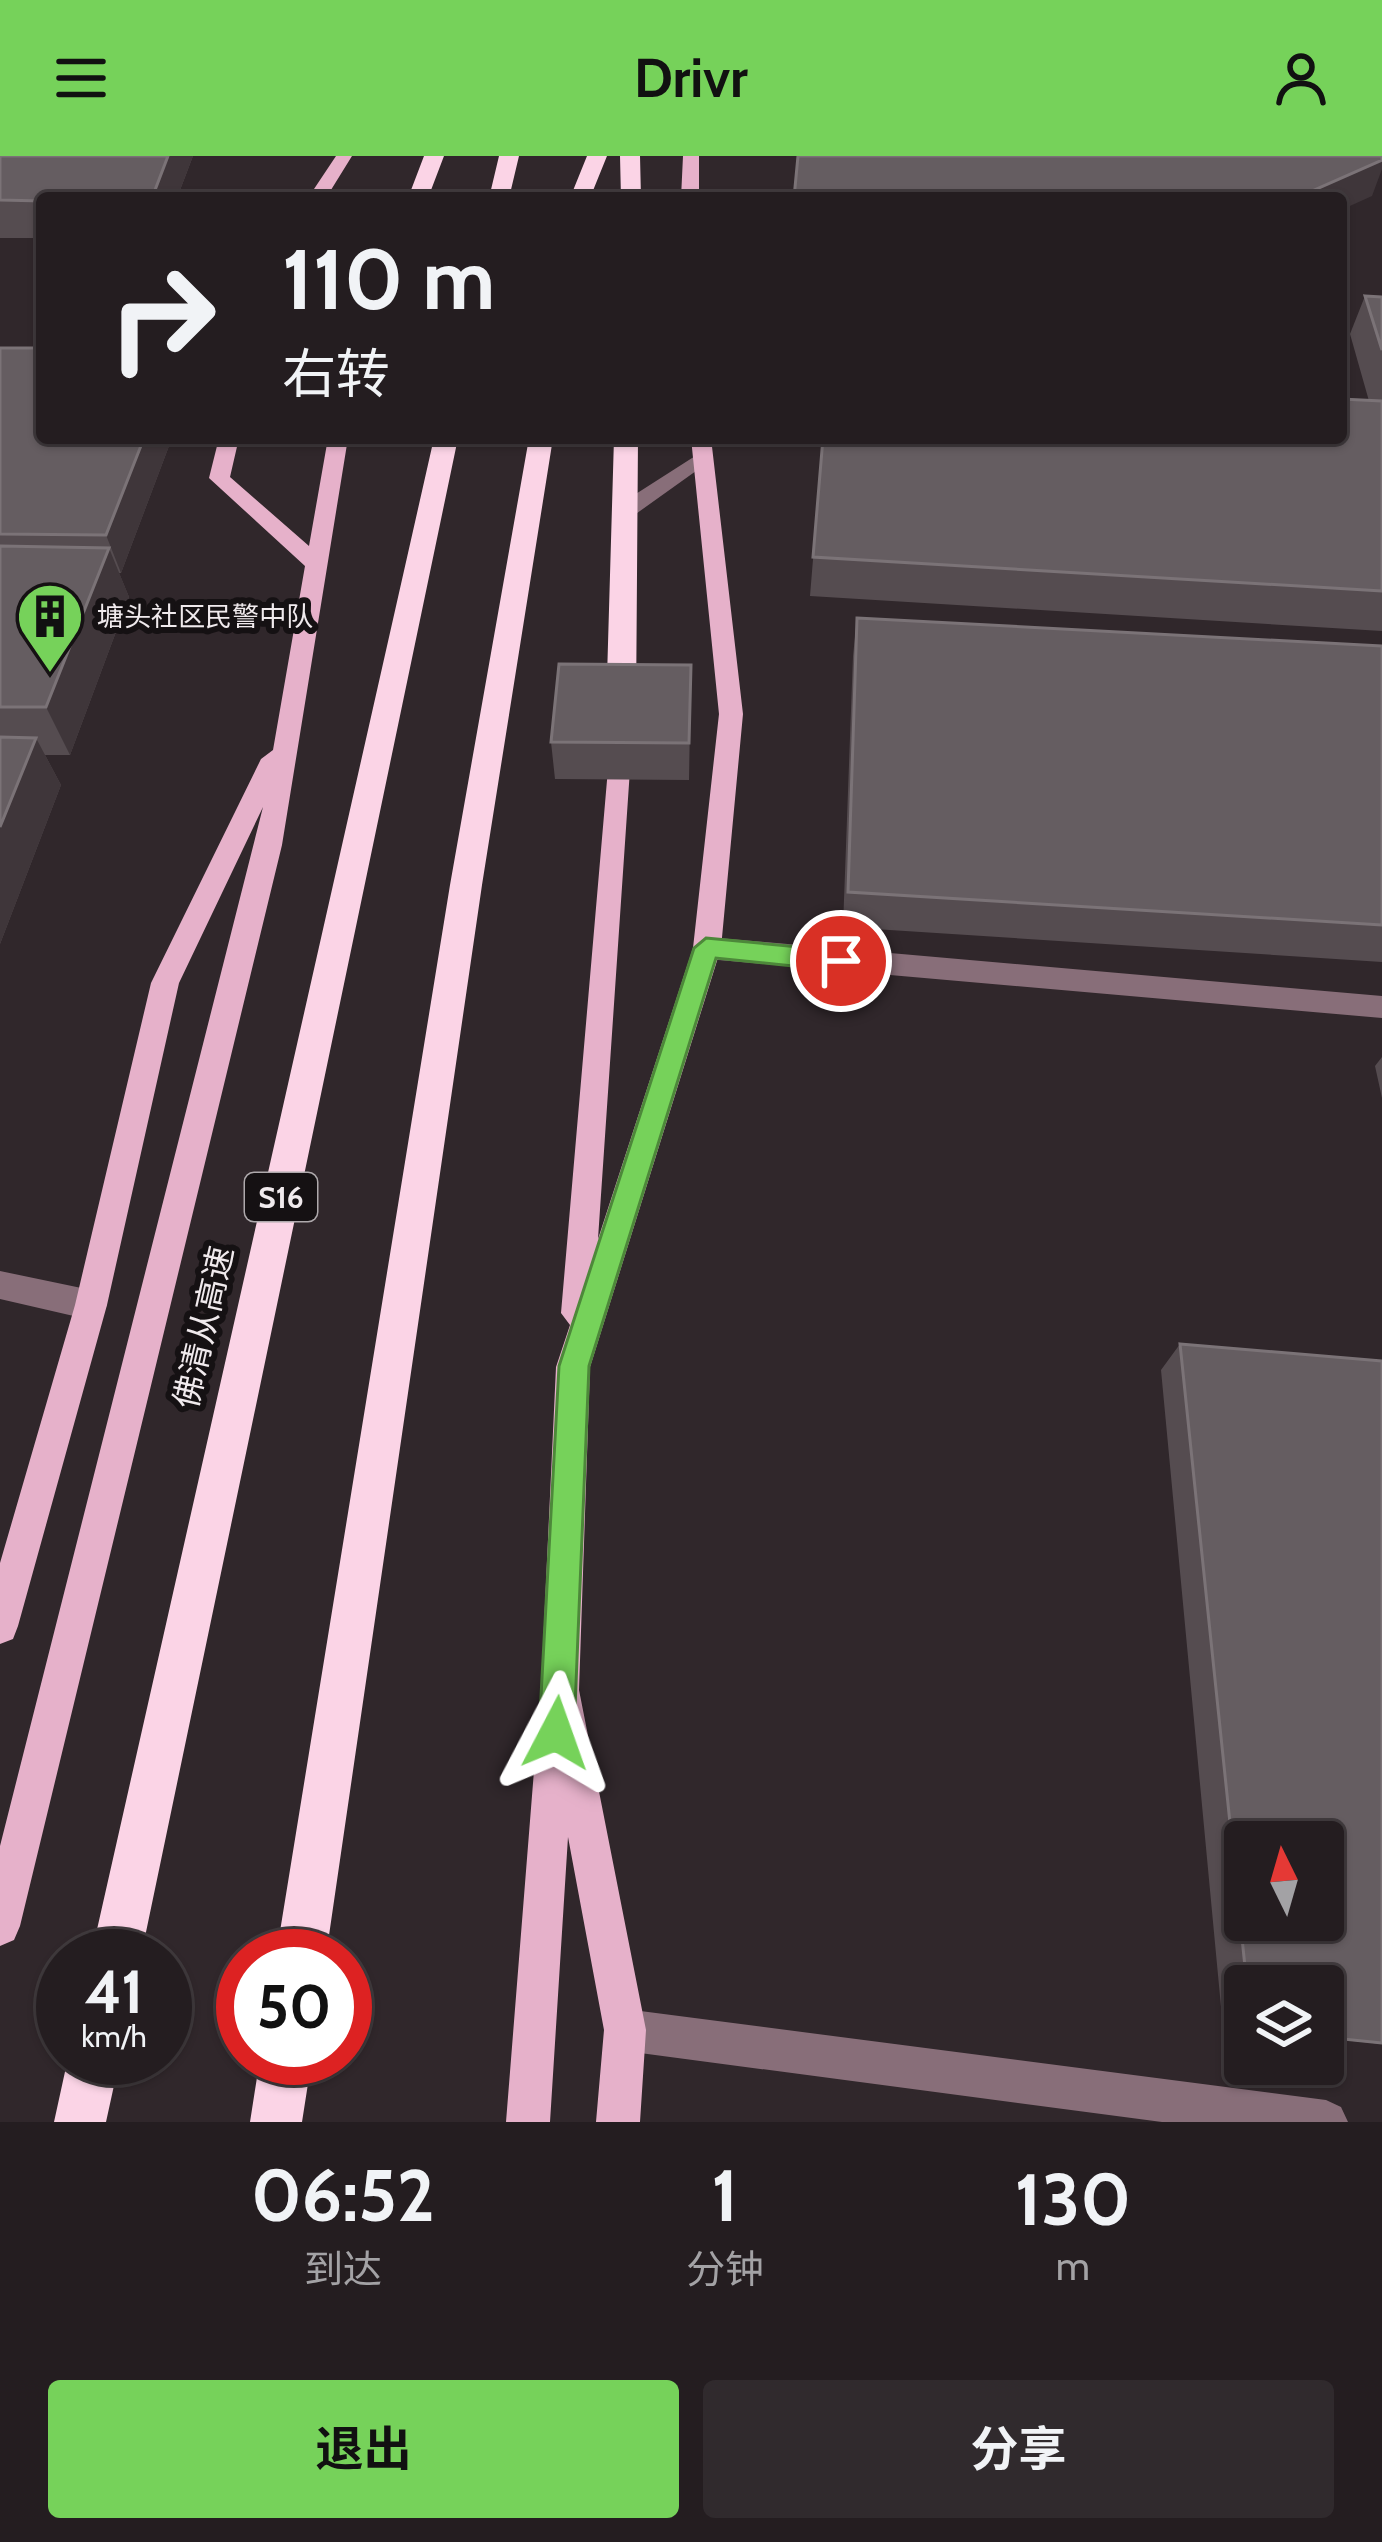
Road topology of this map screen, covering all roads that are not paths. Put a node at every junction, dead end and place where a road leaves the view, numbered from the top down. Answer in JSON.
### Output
{"nodes":[{"id":1,"x":344,"y":156,"type":"edge"},
{"id":2,"x":434,"y":156,"type":"edge"},
{"id":3,"x":509,"y":156,"type":"edge"},
{"id":4,"x":596,"y":156,"type":"edge"},
{"id":5,"x":631,"y":156,"type":"edge"},
{"id":6,"x":691,"y":156,"type":"edge"},
{"id":7,"x":321,"y":192,"type":"edge"},
{"id":8,"x":420,"y":192,"type":"edge"},
{"id":9,"x":500,"y":192,"type":"edge"},
{"id":10,"x":582,"y":192,"type":"edge"},
{"id":11,"x":631,"y":192,"type":"edge"},
{"id":12,"x":690,"y":192,"type":"edge"},
{"id":13,"x":228,"y":444,"type":"edge"},
{"id":14,"x":337,"y":444,"type":"edge"},
{"id":15,"x":445,"y":444,"type":"edge"},
{"id":16,"x":540,"y":444,"type":"edge"},
{"id":17,"x":626,"y":444,"type":"edge"},
{"id":18,"x":702,"y":447,"type":"edge"},
{"id":19,"x":625,"y":511,"type":"junction"},
{"id":20,"x":315,"y":563,"type":"junction"},
{"id":21,"x":289,"y":727,"type":"junction"},
{"id":22,"x":620,"y":740,"type":"joint"},
{"id":23,"x":706,"y":948,"type":"junction"},
{"id":24,"x":1382,"y":1007,"type":"edge"},
{"id":25,"x":0,"y":1286,"type":"edge"},
{"id":26,"x":91,"y":1305,"type":"junction"},
{"id":27,"x":574,"y":1366,"type":"junction"},
{"id":28,"x":0,"y":1626,"type":"edge"},
{"id":29,"x":560,"y":1690,"type":"junction"},
{"id":30,"x":0,"y":1926,"type":"edge"},
{"id":31,"x":122,"y":1929,"type":"edge"},
{"id":32,"x":305,"y":1929,"type":"edge"},
{"id":33,"x":625,"y":2030,"type":"junction"},
{"id":34,"x":88,"y":2085,"type":"edge"},
{"id":35,"x":282,"y":2085,"type":"edge"},
{"id":36,"x":80,"y":2122,"type":"edge"},
{"id":37,"x":276,"y":2122,"type":"edge"},
{"id":38,"x":528,"y":2122,"type":"edge"},
{"id":39,"x":618,"y":2122,"type":"edge"},
{"id":40,"x":1326,"y":2122,"type":"edge"}],
"edges":[{"from":1,"to":7,"type":"main road"},
{"from":2,"to":8,"type":"highway"},
{"from":3,"to":9,"type":"highway"},
{"from":4,"to":10,"type":"highway"},
{"from":5,"to":11,"type":"highway"},
{"from":6,"to":12,"type":"main road"},
{"from":13,"to":20,"type":"main road"},
{"from":14,"to":20,"type":"main road"},
{"from":15,"to":31,"type":"highway","name":"佛清从高速","number":"S16"},
{"from":16,"to":32,"type":"highway"},
{"from":17,"to":19,"type":"highway"},
{"from":18,"to":19,"type":"street"},
{"from":18,"to":23,"type":"main road"},
{"from":19,"to":22,"type":"highway"},
{"from":20,"to":21,"type":"main road"},
{"from":21,"to":26,"type":"main road"},
{"from":21,"to":30,"type":"main road"},
{"from":22,"to":27,"type":"main road"},
{"from":23,"to":24,"type":"street"},
{"from":23,"to":27,"type":"main road"},
{"from":25,"to":26,"type":"street"},
{"from":26,"to":28,"type":"main road"},
{"from":27,"to":29,"type":"main road"},
{"from":29,"to":33,"type":"main road"},
{"from":29,"to":38,"type":"main road"},
{"from":33,"to":39,"type":"main road"},
{"from":33,"to":40,"type":"street"},
{"from":34,"to":36,"type":"highway"},
{"from":35,"to":37,"type":"highway"}]}
